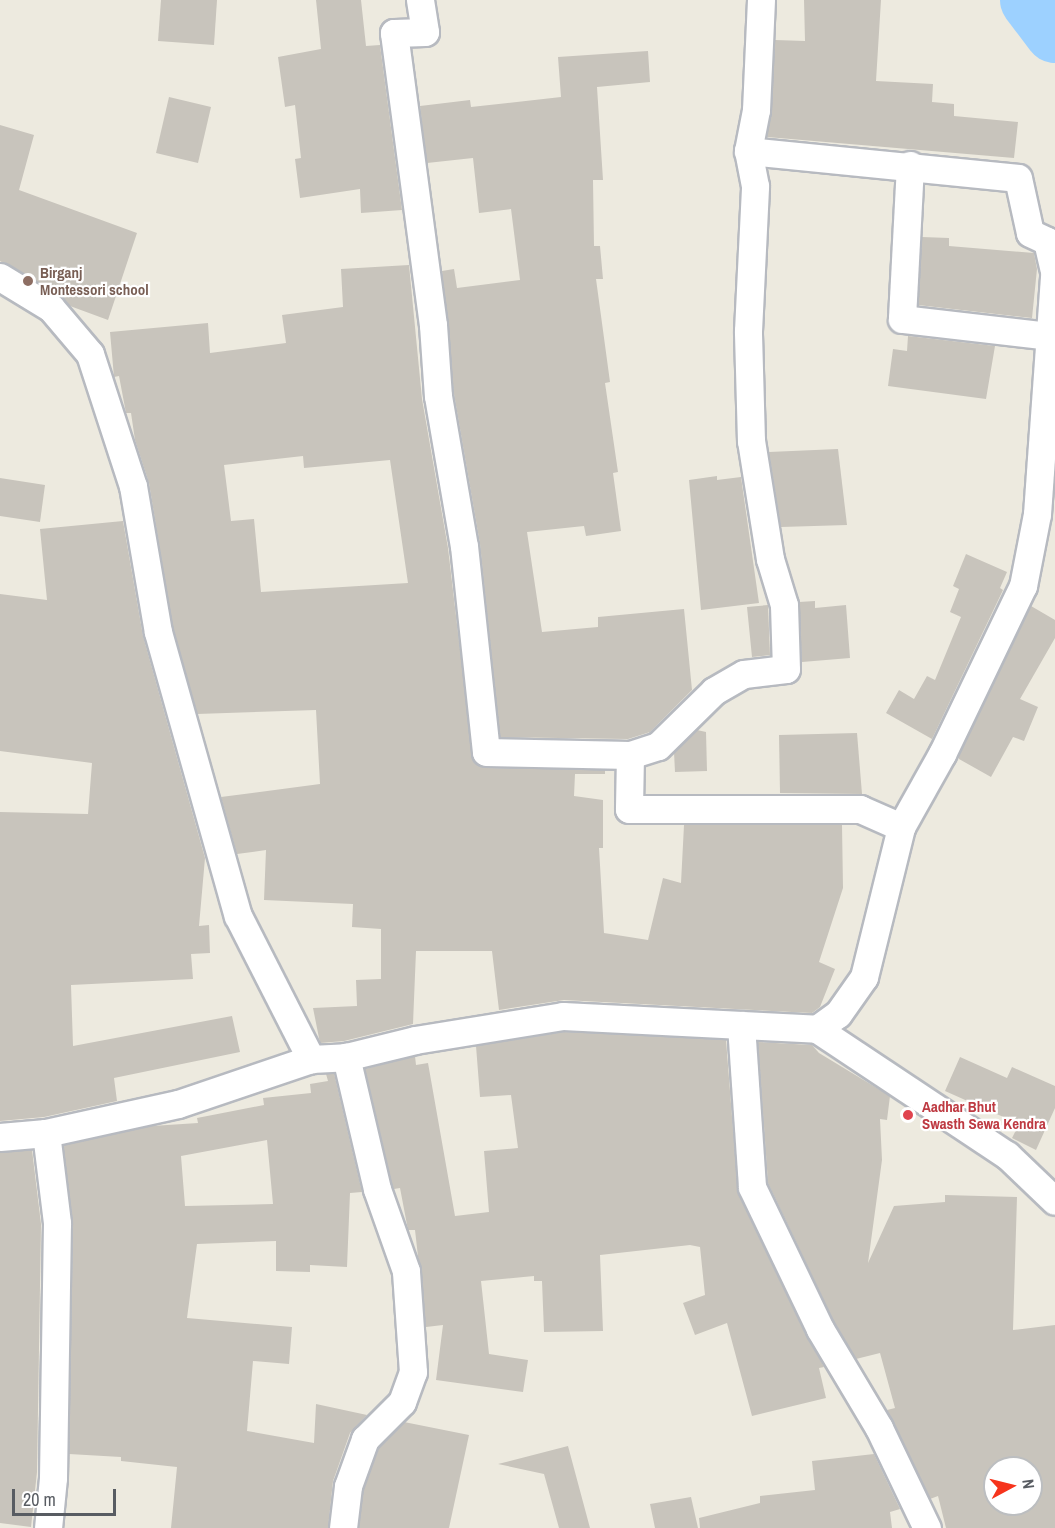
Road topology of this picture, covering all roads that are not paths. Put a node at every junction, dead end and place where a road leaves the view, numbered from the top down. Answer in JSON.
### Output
{"nodes":[{"id":1,"x":420,"y":0,"type":"edge"},
{"id":2,"x":761,"y":0,"type":"edge"},
{"id":3,"x":748,"y":151,"type":"junction"},
{"id":4,"x":909,"y":165,"type":"junction"},
{"id":5,"x":1054,"y":265,"type":"edge"},
{"id":6,"x":0,"y":277,"type":"edge"},
{"id":7,"x":1048,"y":336,"type":"junction"},
{"id":8,"x":630,"y":755,"type":"junction"},
{"id":9,"x":901,"y":827,"type":"junction"},
{"id":10,"x":741,"y":1024,"type":"junction"},
{"id":11,"x":817,"y":1029,"type":"junction"},
{"id":12,"x":346,"y":1057,"type":"junction"},
{"id":13,"x":311,"y":1059,"type":"junction"},
{"id":14,"x":46,"y":1132,"type":"junction"},
{"id":15,"x":0,"y":1137,"type":"edge"},
{"id":16,"x":1055,"y":1201,"type":"edge"},
{"id":17,"x":48,"y":1528,"type":"edge"},
{"id":18,"x":343,"y":1528,"type":"edge"},
{"id":19,"x":927,"y":1528,"type":"edge"}],
"edges":[{"from":1,"to":8,"type":"street"},
{"from":2,"to":3,"type":"street"},
{"from":3,"to":4,"type":"street"},
{"from":3,"to":8,"type":"street"},
{"from":4,"to":5,"type":"street"},
{"from":4,"to":7,"type":"street"},
{"from":5,"to":7,"type":"street"},
{"from":6,"to":13,"type":"street"},
{"from":7,"to":9,"type":"street"},
{"from":8,"to":9,"type":"street"},
{"from":9,"to":11,"type":"street"},
{"from":10,"to":11,"type":"street"},
{"from":10,"to":12,"type":"street"},
{"from":10,"to":19,"type":"street"},
{"from":11,"to":16,"type":"street"},
{"from":12,"to":13,"type":"street"},
{"from":12,"to":18,"type":"street"},
{"from":13,"to":14,"type":"street"},
{"from":14,"to":15,"type":"street"},
{"from":14,"to":17,"type":"street"}]}
